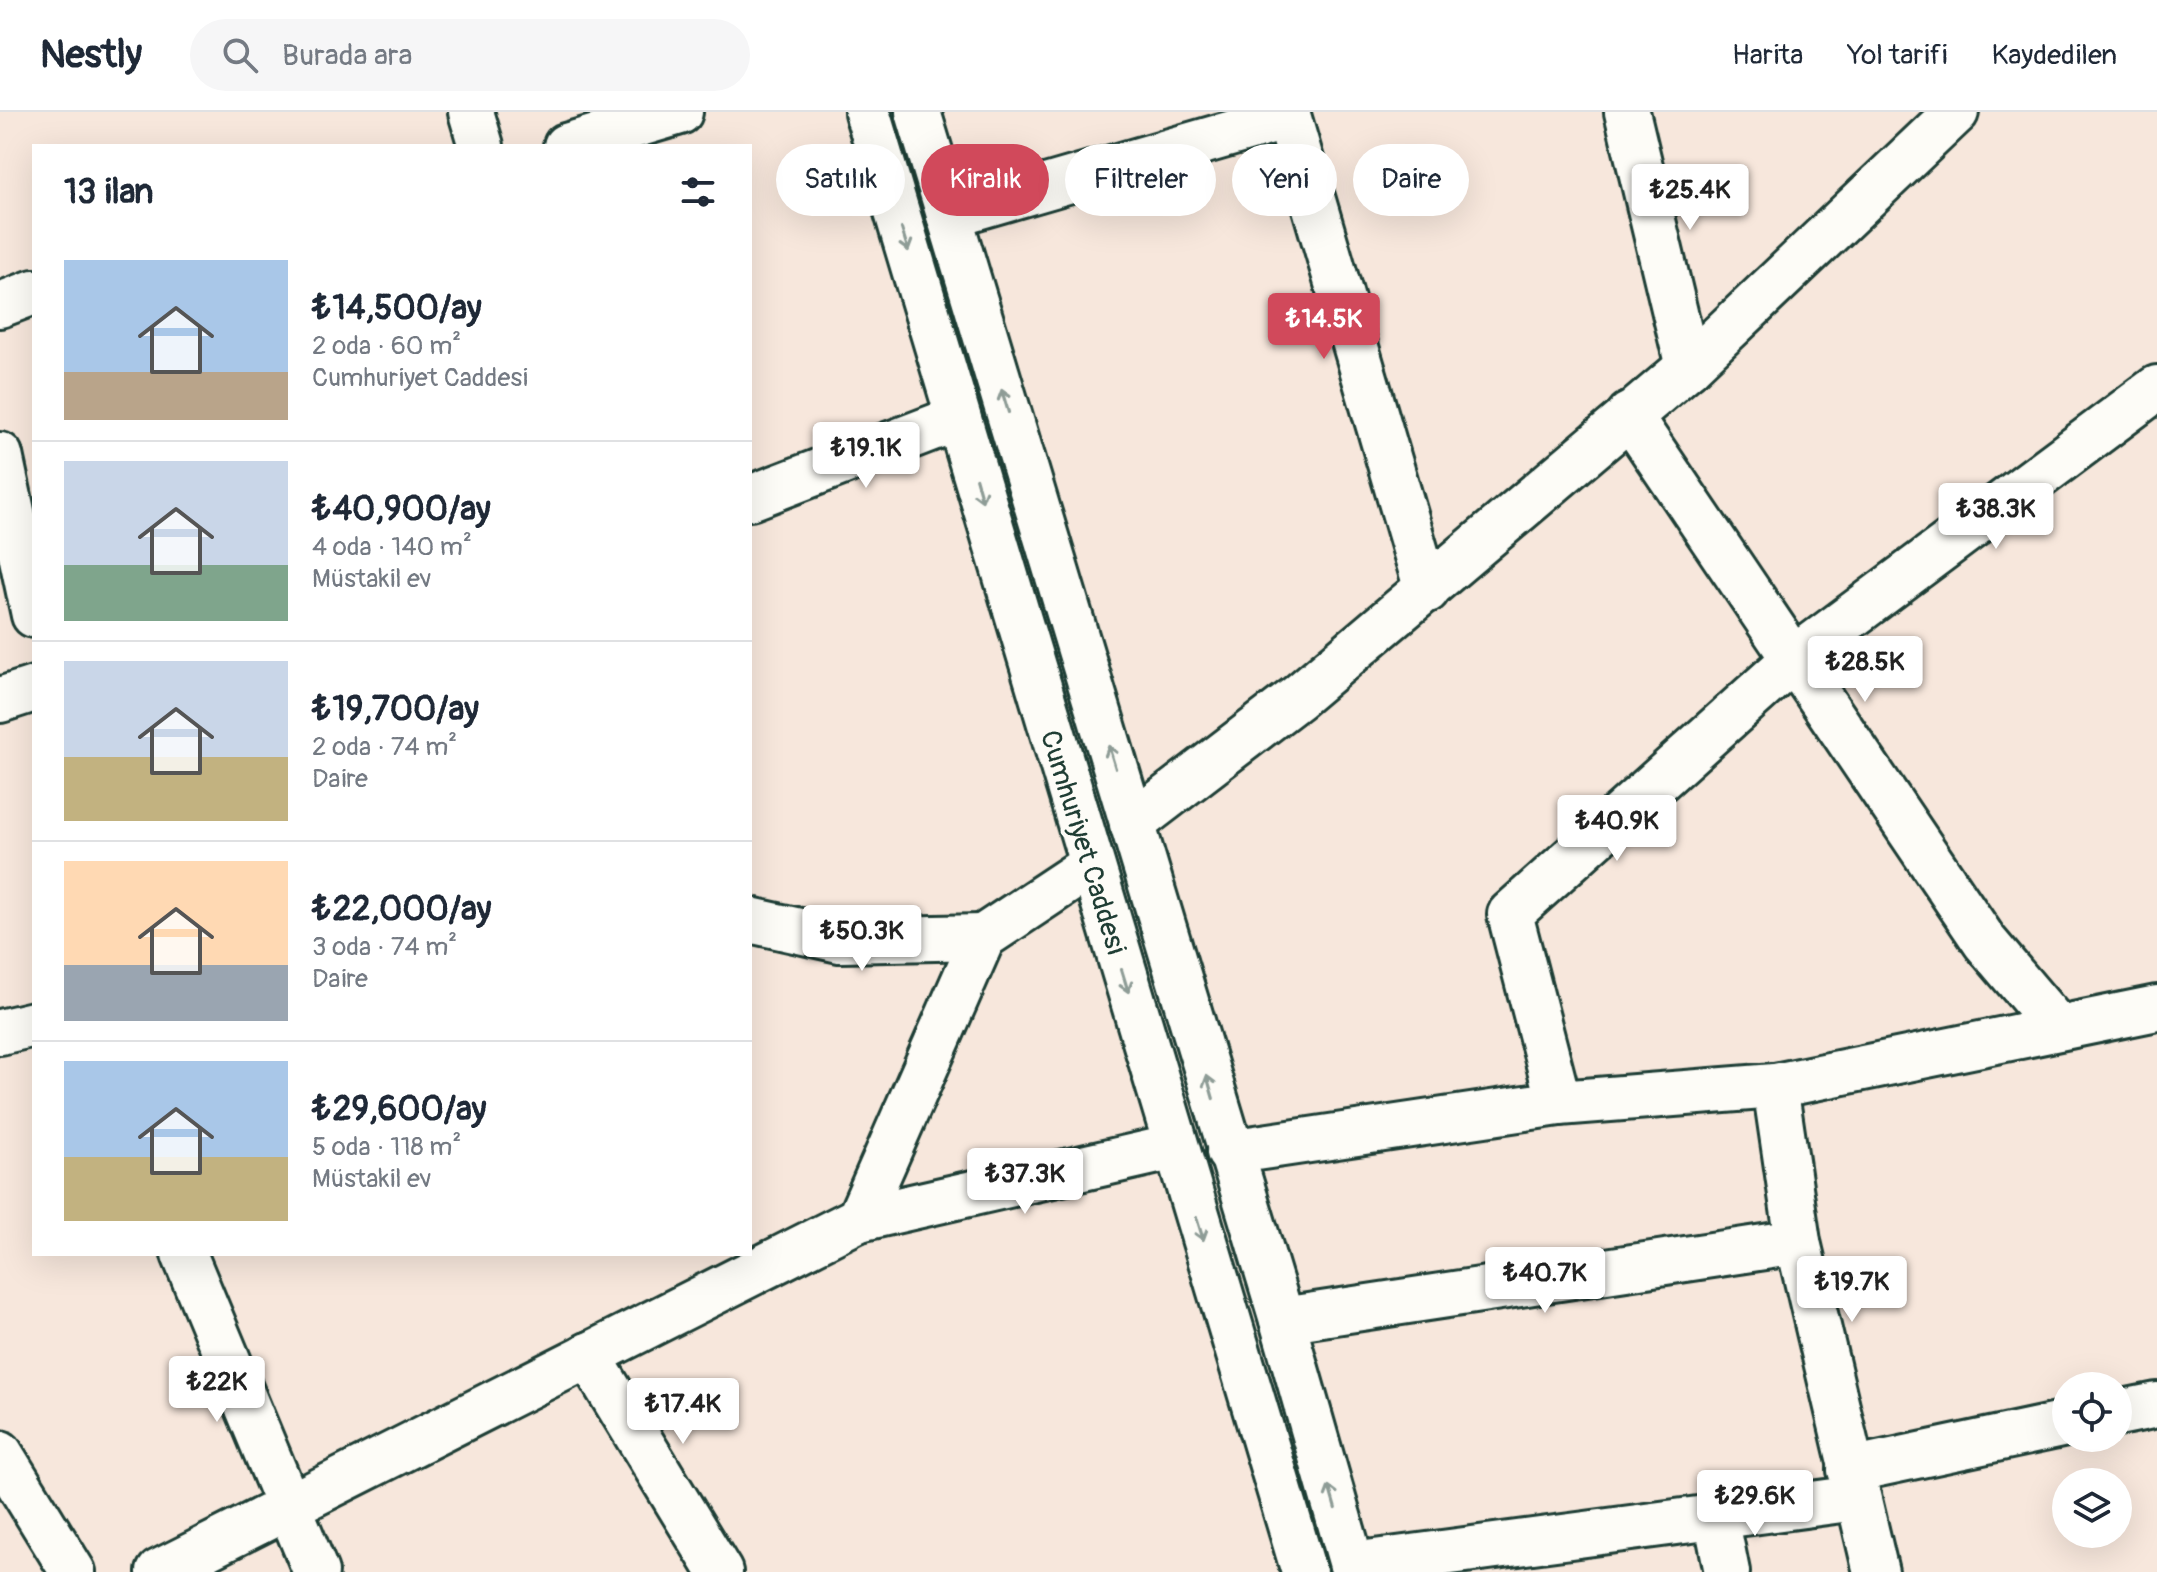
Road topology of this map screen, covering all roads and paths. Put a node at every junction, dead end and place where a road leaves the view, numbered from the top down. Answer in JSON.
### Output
{"nodes":[{"id":1,"x":471,"y":112,"type":"edge"},
{"id":2,"x":680,"y":112,"type":"edge"},
{"id":3,"x":867,"y":112,"type":"edge"},
{"id":4,"x":918,"y":112,"type":"edge"},
{"id":5,"x":1627,"y":112,"type":"edge"},
{"id":6,"x":1956,"y":112,"type":"edge"},
{"id":7,"x":1288,"y":114,"type":"edge"},
{"id":8,"x":480,"y":144,"type":"edge"},
{"id":9,"x":573,"y":144,"type":"edge"},
{"id":10,"x":928,"y":144,"type":"edge"},
{"id":11,"x":1049,"y":185,"type":"edge"},
{"id":12,"x":949,"y":216,"type":"edge"},
{"id":13,"x":32,"y":293,"type":"edge"},
{"id":14,"x":0,"y":305,"type":"edge"},
{"id":15,"x":1688,"y":367,"type":"junction"},
{"id":16,"x":2157,"y":388,"type":"edge"},
{"id":17,"x":1629,"y":415,"type":"junction"},
{"id":18,"x":958,"y":418,"type":"junction"},
{"id":19,"x":0,"y":455,"type":"edge"},
{"id":20,"x":752,"y":497,"type":"edge"},
{"id":21,"x":1427,"y":590,"type":"junction"},
{"id":22,"x":32,"y":606,"type":"edge"},
{"id":23,"x":1794,"y":659,"type":"junction"},
{"id":24,"x":32,"y":690,"type":"edge"},
{"id":25,"x":0,"y":700,"type":"edge"},
{"id":26,"x":1132,"y":824,"type":"junction"},
{"id":27,"x":1090,"y":866,"type":"junction"},
{"id":28,"x":752,"y":920,"type":"edge"},
{"id":29,"x":983,"y":937,"type":"junction"},
{"id":30,"x":2157,"y":1008,"type":"edge"},
{"id":31,"x":32,"y":1024,"type":"edge"},
{"id":32,"x":2057,"y":1027,"type":"junction"},
{"id":33,"x":0,"y":1032,"type":"edge"},
{"id":34,"x":1775,"y":1086,"type":"junction"},
{"id":35,"x":1559,"y":1103,"type":"junction"},
{"id":36,"x":1175,"y":1147,"type":"junction"},
{"id":37,"x":1229,"y":1152,"type":"junction"},
{"id":38,"x":859,"y":1219,"type":"junction"},
{"id":39,"x":1798,"y":1242,"type":"junction"},
{"id":40,"x":185,"y":1256,"type":"edge"},
{"id":41,"x":1282,"y":1320,"type":"junction"},
{"id":42,"x":588,"y":1355,"type":"junction"},
{"id":43,"x":2157,"y":1405,"type":"edge"},
{"id":44,"x":2132,"y":1410,"type":"edge"},
{"id":45,"x":2052,"y":1428,"type":"edge"},
{"id":46,"x":0,"y":1453,"type":"edge"},
{"id":47,"x":1854,"y":1484,"type":"junction"},
{"id":48,"x":288,"y":1507,"type":"junction"},
{"id":49,"x":1716,"y":1517,"type":"junction"},
{"id":50,"x":1353,"y":1569,"type":"edge"},
{"id":51,"x":314,"y":1571,"type":"edge"},
{"id":52,"x":73,"y":1572,"type":"edge"},
{"id":53,"x":159,"y":1572,"type":"edge"},
{"id":54,"x":720,"y":1572,"type":"edge"},
{"id":55,"x":1304,"y":1572,"type":"edge"},
{"id":56,"x":1727,"y":1572,"type":"edge"},
{"id":57,"x":1876,"y":1572,"type":"edge"}],
"edges":[{"from":1,"to":8,"type":"street"},
{"from":2,"to":9,"type":"street"},
{"from":3,"to":18,"type":"street","name":"Cumhuriyet Caddesi","one_way":true},
{"from":4,"to":10,"type":"street","name":"Cumhuriyet Caddesi"},
{"from":5,"to":15,"type":"street"},
{"from":6,"to":15,"type":"street"},
{"from":7,"to":11,"type":"street"},
{"from":7,"to":21,"type":"street"},
{"from":26,"to":12,"type":"street","name":"Cumhuriyet Caddesi","one_way":true},
{"from":13,"to":14,"type":"street"},
{"from":15,"to":17,"type":"street"},
{"from":16,"to":23,"type":"street"},
{"from":17,"to":21,"type":"street"},
{"from":17,"to":23,"type":"street"},
{"from":18,"to":20,"type":"street"},
{"from":18,"to":27,"type":"street","name":"Cumhuriyet Caddesi","one_way":true},
{"from":19,"to":22,"type":"street"},
{"from":21,"to":26,"type":"street"},
{"from":23,"to":32,"type":"street"},
{"from":23,"to":35,"type":"street"},
{"from":24,"to":25,"type":"street"},
{"from":37,"to":26,"type":"street","name":"Cumhuriyet Caddesi","one_way":true},
{"from":27,"to":29,"type":"street"},
{"from":27,"to":36,"type":"street","name":"Cumhuriyet Caddesi","one_way":true},
{"from":28,"to":29,"type":"street"},
{"from":29,"to":38,"type":"street"},
{"from":30,"to":32,"type":"street"},
{"from":31,"to":33,"type":"street"},
{"from":32,"to":34,"type":"street"},
{"from":34,"to":35,"type":"street"},
{"from":34,"to":39,"type":"street"},
{"from":35,"to":37,"type":"street"},
{"from":36,"to":38,"type":"street"},
{"from":36,"to":55,"type":"street","name":"Cumhuriyet Caddesi","one_way":true},
{"from":37,"to":41,"type":"street","name":"Cumhuriyet Caddesi"},
{"from":38,"to":42,"type":"street"},
{"from":39,"to":41,"type":"street"},
{"from":39,"to":47,"type":"street"},
{"from":40,"to":48,"type":"street"},
{"from":50,"to":41,"type":"street","name":"Cumhuriyet Caddesi","one_way":true},
{"from":42,"to":48,"type":"street"},
{"from":42,"to":54,"type":"street"},
{"from":43,"to":44,"type":"street"},
{"from":45,"to":47,"type":"street"},
{"from":46,"to":52,"type":"street"},
{"from":47,"to":49,"type":"street"},
{"from":47,"to":57,"type":"street"},
{"from":48,"to":51,"type":"street"},
{"from":48,"to":53,"type":"street"},
{"from":49,"to":50,"type":"street"},
{"from":49,"to":56,"type":"street"}]}
